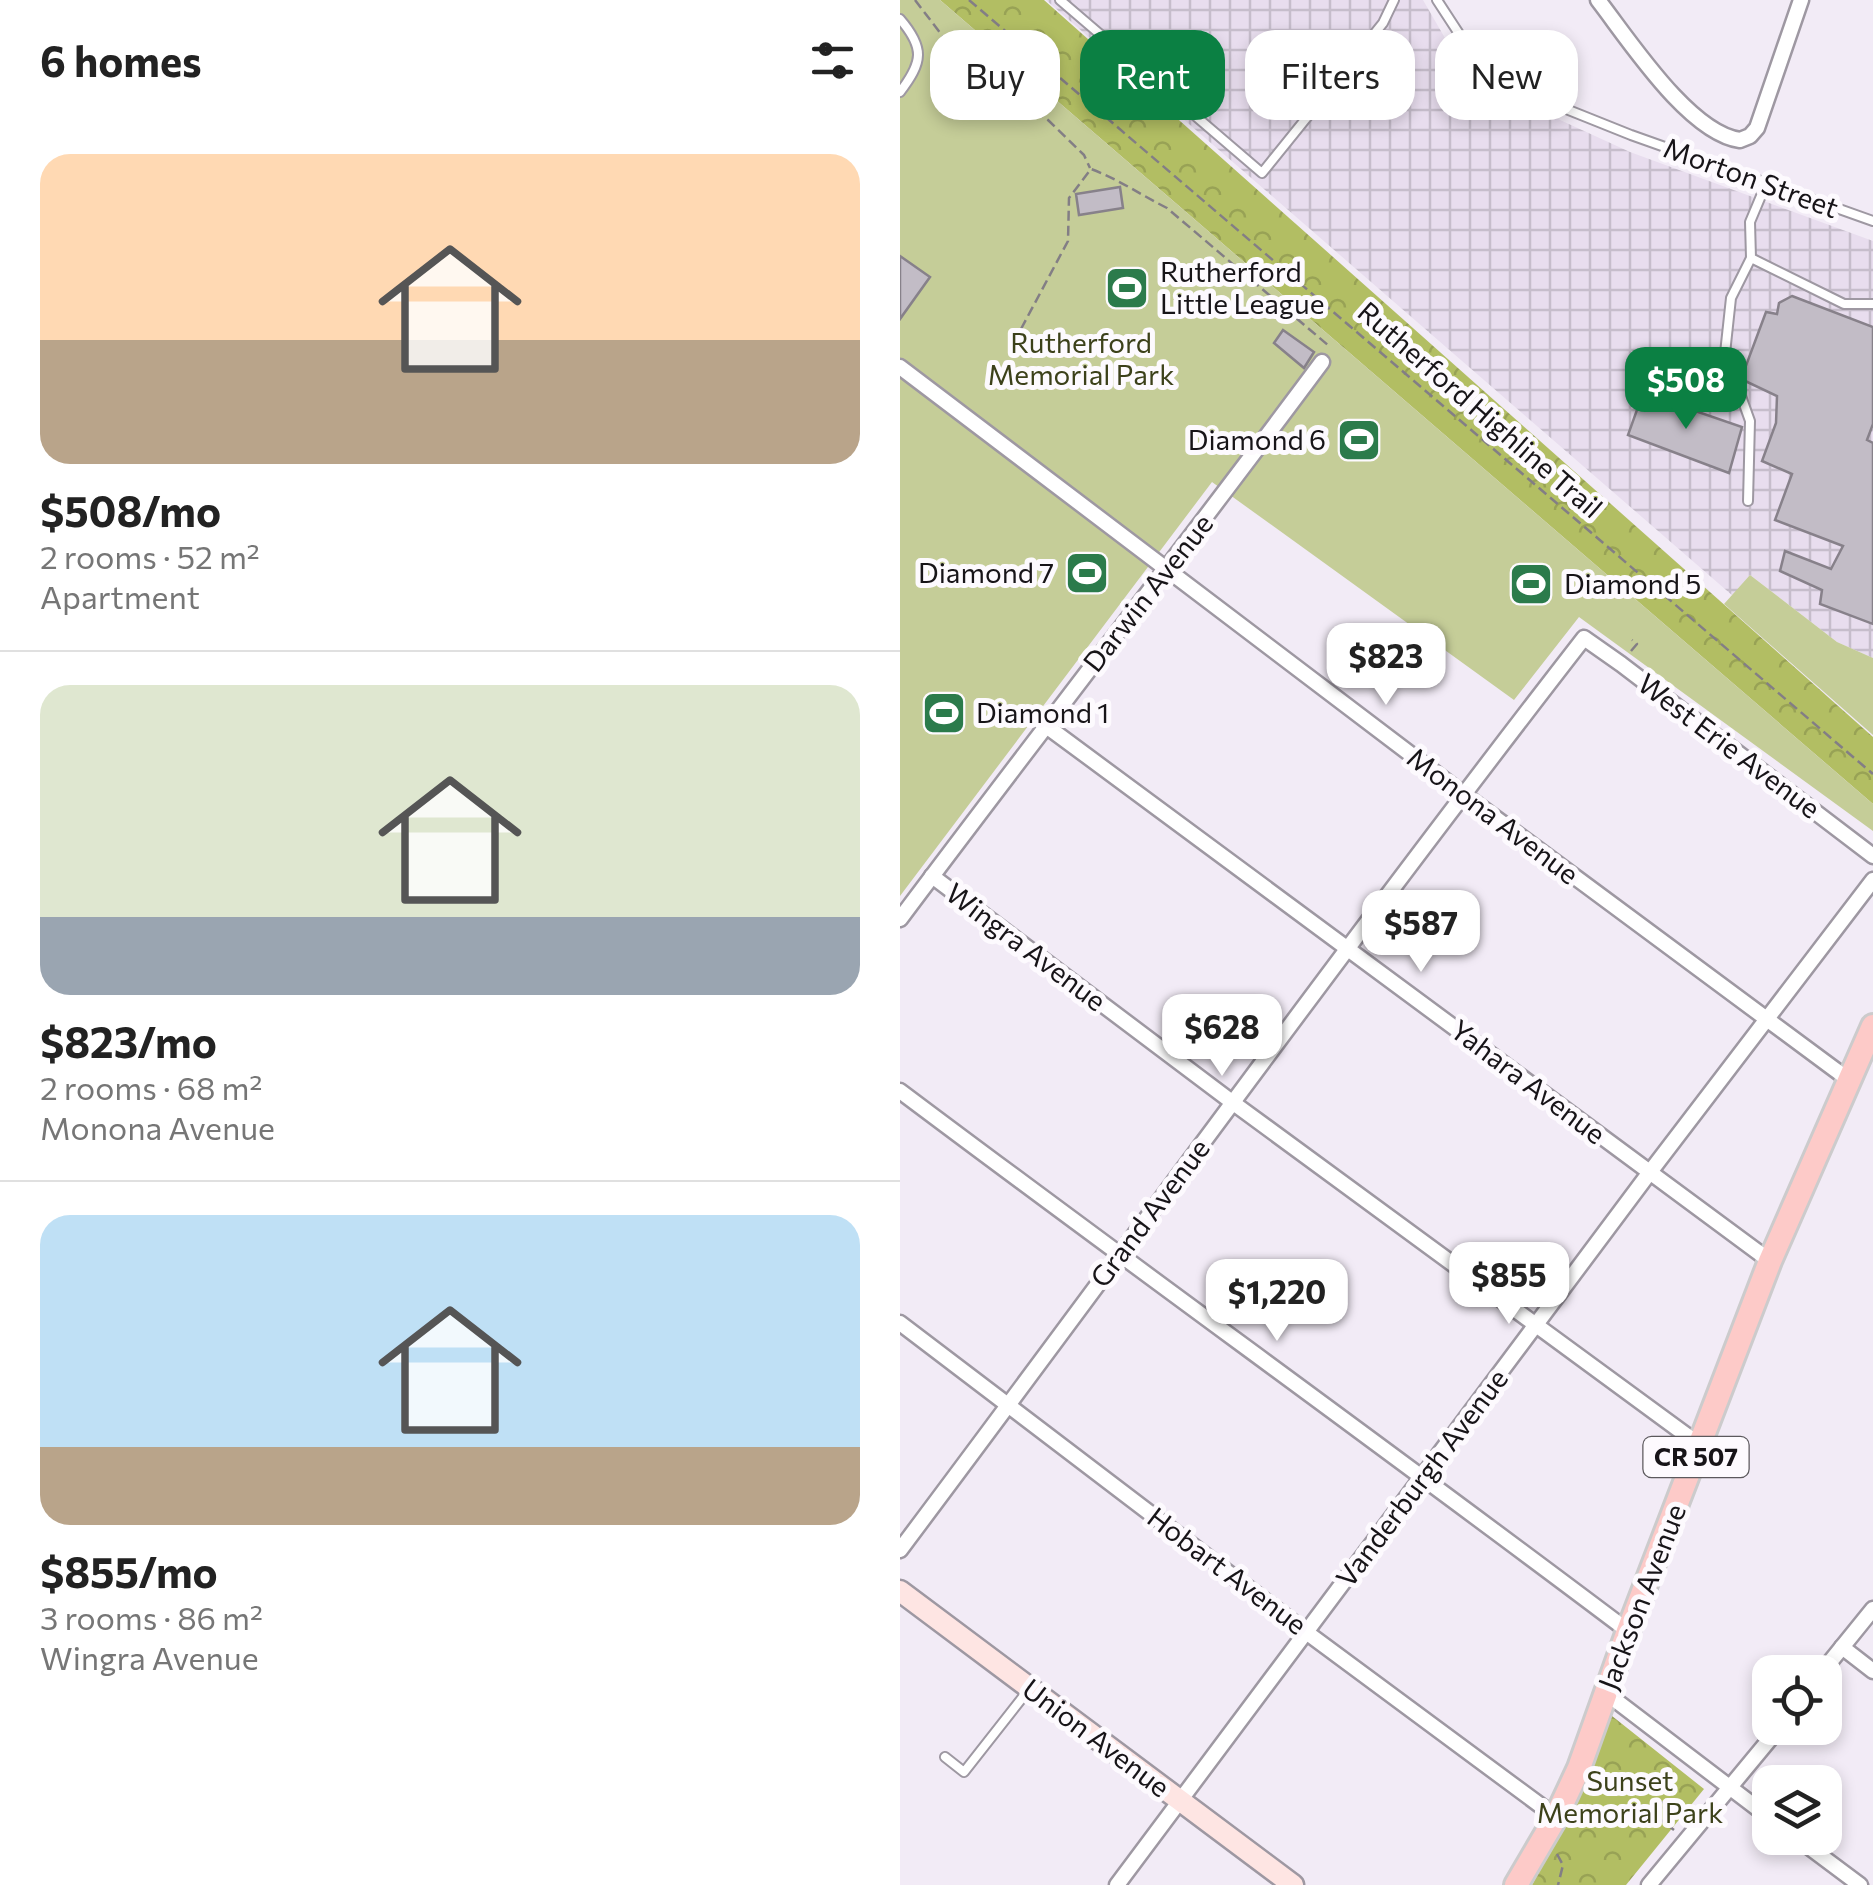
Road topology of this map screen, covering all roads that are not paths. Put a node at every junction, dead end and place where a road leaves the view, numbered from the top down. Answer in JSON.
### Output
{"nodes":[{"id":1,"x":1060,"y":0,"type":"edge"},
{"id":2,"x":1394,"y":0,"type":"edge"},
{"id":3,"x":1437,"y":0,"type":"edge"},
{"id":4,"x":1598,"y":0,"type":"edge"},
{"id":5,"x":1801,"y":0,"type":"edge"},
{"id":6,"x":900,"y":19,"type":"edge"},
{"id":7,"x":900,"y":92,"type":"edge"},
{"id":8,"x":1766,"y":184,"type":"junction"},
{"id":9,"x":1873,"y":222,"type":"edge"},
{"id":10,"x":1751,"y":258,"type":"junction"},
{"id":11,"x":1873,"y":304,"type":"edge"},
{"id":12,"x":1322,"y":362,"type":"road end"},
{"id":13,"x":900,"y":367,"type":"edge"},
{"id":14,"x":1748,"y":501,"type":"dead end"},
{"id":15,"x":1168,"y":569,"type":"junction"},
{"id":16,"x":1584,"y":638,"type":"joint"},
{"id":17,"x":1046,"y":725,"type":"junction"},
{"id":18,"x":1462,"y":794,"type":"junction"},
{"id":19,"x":1873,"y":856,"type":"edge"},
{"id":20,"x":932,"y":876,"type":"junction"},
{"id":21,"x":1873,"y":880,"type":"edge"},
{"id":22,"x":900,"y":919,"type":"edge"},
{"id":23,"x":1347,"y":948,"type":"junction"},
{"id":24,"x":1766,"y":1019,"type":"junction"},
{"id":25,"x":1873,"y":1026,"type":"edge"},
{"id":26,"x":1848,"y":1080,"type":"junction"},
{"id":27,"x":900,"y":1091,"type":"edge"},
{"id":28,"x":1232,"y":1102,"type":"junction"},
{"id":29,"x":1650,"y":1172,"type":"junction"},
{"id":30,"x":1118,"y":1255,"type":"junction"},
{"id":31,"x":1770,"y":1261,"type":"junction"},
{"id":32,"x":900,"y":1323,"type":"edge"},
{"id":33,"x":1537,"y":1326,"type":"junction"},
{"id":34,"x":1009,"y":1404,"type":"junction"},
{"id":35,"x":1701,"y":1446,"type":"junction"},
{"id":36,"x":1422,"y":1476,"type":"junction"},
{"id":37,"x":900,"y":1550,"type":"edge"},
{"id":38,"x":900,"y":1591,"type":"edge"},
{"id":39,"x":1873,"y":1609,"type":"edge"},
{"id":40,"x":1628,"y":1631,"type":"junction"},
{"id":41,"x":1306,"y":1632,"type":"junction"},
{"id":42,"x":1842,"y":1648,"type":"junction"},
{"id":43,"x":1836,"y":1655,"type":"edge"},
{"id":44,"x":1873,"y":1670,"type":"edge"},
{"id":45,"x":1030,"y":1688,"type":"junction"},
{"id":46,"x":1606,"y":1693,"type":"junction"},
{"id":47,"x":1765,"y":1745,"type":"edge"},
{"id":48,"x":945,"y":1757,"type":"dead end"},
{"id":49,"x":1731,"y":1788,"type":"junction"},
{"id":50,"x":1180,"y":1801,"type":"junction"},
{"id":51,"x":1752,"y":1804,"type":"edge"},
{"id":52,"x":1556,"y":1817,"type":"junction"},
{"id":53,"x":1820,"y":1855,"type":"edge"},
{"id":54,"x":1117,"y":1885,"type":"edge"},
{"id":55,"x":1293,"y":1885,"type":"edge"},
{"id":56,"x":1516,"y":1885,"type":"edge"},
{"id":57,"x":1649,"y":1885,"type":"edge"},
{"id":58,"x":1860,"y":1885,"type":"edge"}],
"edges":[{"from":1,"to":2,"type":"lane"},
{"from":3,"to":8,"type":"lane","name":"Morton Street"},
{"from":4,"to":5,"type":"street","name":"Morton Street"},
{"from":6,"to":7,"type":"lane"},
{"from":8,"to":9,"type":"lane","name":"Morton Street"},
{"from":8,"to":10,"type":"lane"},
{"from":10,"to":11,"type":"lane"},
{"from":10,"to":14,"type":"lane"},
{"from":12,"to":15,"type":"street","name":"Darwin Avenue"},
{"from":13,"to":15,"type":"street","name":"Monona Avenue"},
{"from":15,"to":17,"type":"street","name":"Darwin Avenue"},
{"from":15,"to":18,"type":"street","name":"Monona Avenue"},
{"from":16,"to":18,"type":"street","name":"Grand Avenue"},
{"from":16,"to":19,"type":"street","name":"West Erie Avenue"},
{"from":17,"to":20,"type":"street","name":"Darwin Avenue"},
{"from":17,"to":23,"type":"street","name":"Yahara Avenue"},
{"from":18,"to":23,"type":"street","name":"Grand Avenue"},
{"from":18,"to":24,"type":"street","name":"Monona Avenue"},
{"from":20,"to":22,"type":"street","name":"Darwin Avenue"},
{"from":20,"to":28,"type":"street","name":"Wingra Avenue"},
{"from":21,"to":24,"type":"street","name":"Vanderburgh Avenue"},
{"from":23,"to":28,"type":"street","name":"Grand Avenue"},
{"from":23,"to":29,"type":"street","name":"Yahara Avenue"},
{"from":24,"to":26,"type":"street","name":"Monona Avenue"},
{"from":24,"to":29,"type":"street","name":"Vanderburgh Avenue"},
{"from":25,"to":26,"type":"main road","name":"Jackson Avenue","number":"CR 507"},
{"from":26,"to":31,"type":"main road","name":"Jackson Avenue","number":"CR 507"},
{"from":27,"to":30,"type":"street"},
{"from":28,"to":30,"type":"street","name":"Grand Avenue"},
{"from":28,"to":33,"type":"street","name":"Wingra Avenue"},
{"from":29,"to":31,"type":"street","name":"Yahara Avenue"},
{"from":29,"to":33,"type":"street","name":"Vanderburgh Avenue"},
{"from":30,"to":34,"type":"street","name":"Grand Avenue"},
{"from":30,"to":36,"type":"street"},
{"from":31,"to":35,"type":"main road","name":"Jackson Avenue","number":"CR 507"},
{"from":32,"to":34,"type":"street","name":"Hobart Avenue"},
{"from":33,"to":35,"type":"street","name":"Wingra Avenue"},
{"from":33,"to":36,"type":"street","name":"Vanderburgh Avenue"},
{"from":34,"to":37,"type":"street","name":"Grand Avenue"},
{"from":34,"to":41,"type":"street","name":"Hobart Avenue"},
{"from":35,"to":40,"type":"main road","name":"Jackson Avenue","number":"CR 507"},
{"from":36,"to":40,"type":"street"},
{"from":36,"to":41,"type":"street","name":"Vanderburgh Avenue"},
{"from":38,"to":45,"type":"main road","name":"Union Avenue"},
{"from":39,"to":42,"type":"street"},
{"from":40,"to":46,"type":"main road","name":"Jackson Avenue","number":"CR 507"},
{"from":41,"to":50,"type":"street","name":"Vanderburgh Avenue"},
{"from":41,"to":52,"type":"street","name":"Hobart Avenue"},
{"from":42,"to":43,"type":"street"},
{"from":42,"to":44,"type":"street"},
{"from":45,"to":48,"type":"lane"},
{"from":45,"to":50,"type":"main road","name":"Union Avenue"},
{"from":46,"to":49,"type":"street"},
{"from":46,"to":52,"type":"main road","name":"Jackson Avenue","number":"CR 507"},
{"from":47,"to":49,"type":"street"},
{"from":49,"to":51,"type":"street"},
{"from":49,"to":57,"type":"street"},
{"from":50,"to":54,"type":"street","name":"Vanderburgh Avenue"},
{"from":50,"to":55,"type":"main road","name":"Union Avenue"},
{"from":52,"to":56,"type":"main road","name":"Jackson Avenue","number":"CR 507"},
{"from":53,"to":58,"type":"street"}]}
